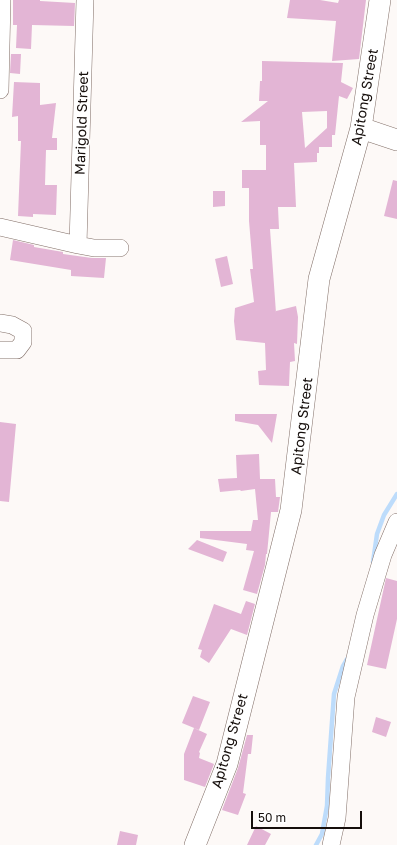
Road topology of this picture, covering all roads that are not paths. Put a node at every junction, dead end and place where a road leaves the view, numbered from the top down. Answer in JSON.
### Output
{"nodes":[{"id":1,"x":2,"y":0,"type":"edge"},
{"id":2,"x":85,"y":0,"type":"edge"},
{"id":3,"x":380,"y":0,"type":"edge"},
{"id":4,"x":0,"y":90,"type":"edge"},
{"id":5,"x":361,"y":128,"type":"junction"},
{"id":6,"x":397,"y":140,"type":"edge"},
{"id":7,"x":0,"y":227,"type":"edge"},
{"id":8,"x":78,"y":245,"type":"junction"},
{"id":9,"x":120,"y":248,"type":"dead end"},
{"id":10,"x":0,"y":323,"type":"edge"},
{"id":11,"x":0,"y":350,"type":"edge"},
{"id":12,"x":397,"y":522,"type":"edge"},
{"id":13,"x":195,"y":845,"type":"edge"},
{"id":14,"x":331,"y":845,"type":"edge"}],
"edges":[{"from":1,"to":4,"type":"street"},
{"from":2,"to":8,"type":"street","name":"Marigold Street"},
{"from":3,"to":5,"type":"street","name":"Apitong Street"},
{"from":5,"to":6,"type":"street"},
{"from":5,"to":13,"type":"street","name":"Apitong Street"},
{"from":7,"to":8,"type":"street"},
{"from":8,"to":9,"type":"street"},
{"from":10,"to":11,"type":"street"},
{"from":12,"to":14,"type":"street"}]}
